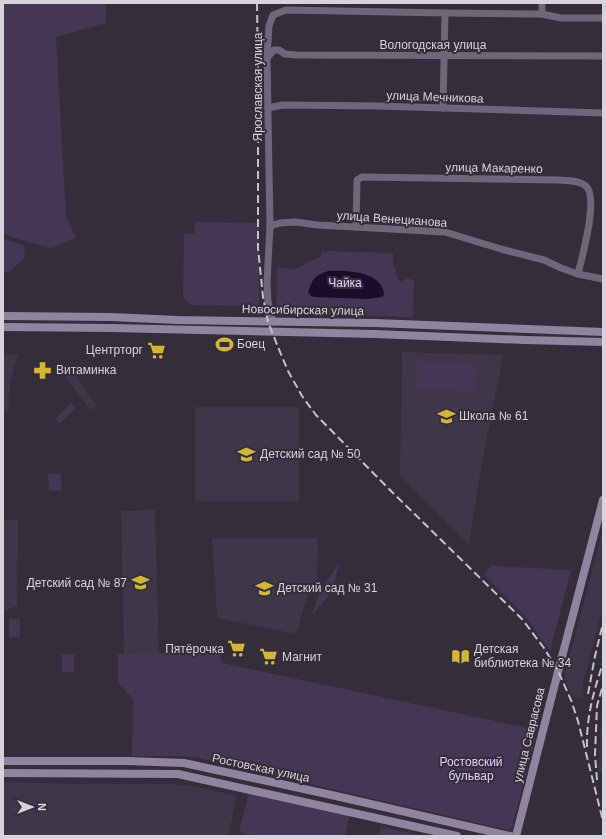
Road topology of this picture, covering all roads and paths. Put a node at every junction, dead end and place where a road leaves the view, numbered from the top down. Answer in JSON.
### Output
{"nodes":[{"id":1,"x":542,"y":3,"type":"edge"},
{"id":2,"x":445,"y":13,"type":"junction"},
{"id":3,"x":542,"y":14,"type":"junction"},
{"id":4,"x":603,"y":18,"type":"edge"},
{"id":5,"x":445,"y":56,"type":"junction"},
{"id":6,"x":603,"y":56,"type":"edge"},
{"id":7,"x":267,"y":58,"type":"junction"},
{"id":8,"x":268,"y":108,"type":"junction"},
{"id":9,"x":443,"y":108,"type":"junction"},
{"id":10,"x":603,"y":113,"type":"edge"},
{"id":11,"x":270,"y":226,"type":"junction"},
{"id":12,"x":356,"y":227,"type":"junction"},
{"id":13,"x":578,"y":274,"type":"junction"},
{"id":14,"x":603,"y":279,"type":"edge"},
{"id":15,"x":3,"y":316,"type":"edge"},
{"id":16,"x":273,"y":322,"type":"junction"},
{"id":17,"x":3,"y":327,"type":"edge"},
{"id":18,"x":603,"y":332,"type":"edge"},
{"id":19,"x":603,"y":342,"type":"edge"},
{"id":20,"x":603,"y":500,"type":"edge"},
{"id":21,"x":3,"y":761,"type":"edge"},
{"id":22,"x":178,"y":763,"type":"junction"},
{"id":23,"x":3,"y":773,"type":"edge"},
{"id":24,"x":178,"y":774,"type":"junction"},
{"id":25,"x":457,"y":836,"type":"edge"},
{"id":26,"x":510,"y":836,"type":"edge"},
{"id":27,"x":516,"y":836,"type":"edge"}],
"edges":[{"from":1,"to":3,"type":"street"},
{"from":2,"to":3,"type":"street","name":"Ярославская улица"},
{"from":2,"to":5,"type":"street"},
{"from":2,"to":7,"type":"street","name":"Ярославская улица"},
{"from":3,"to":4,"type":"street","name":"Ярославская улица"},
{"from":5,"to":6,"type":"street","name":"Вологодская улица"},
{"from":5,"to":7,"type":"street","name":"Вологодская улица"},
{"from":5,"to":9,"type":"street"},
{"from":7,"to":8,"type":"street","name":"Ярославская улица"},
{"from":8,"to":9,"type":"street","name":"улица Мечникова"},
{"from":8,"to":11,"type":"street","name":"Ярославская улица"},
{"from":9,"to":10,"type":"street","name":"улица Мечникова"},
{"from":11,"to":12,"type":"street","name":"улица Венецианова"},
{"from":11,"to":16,"type":"street","name":"Ярославская улица"},
{"from":12,"to":13,"type":"street","name":"улица Венецианова"},
{"from":12,"to":13,"type":"street","name":"улица Макаренко"},
{"from":13,"to":14,"type":"street","name":"улица Венецианова"},
{"from":15,"to":16,"type":"street","name":"Новосибирская улица"},
{"from":16,"to":18,"type":"street","name":"Новосибирская улица"},
{"from":17,"to":19,"type":"street","name":"Новосибирская улица"},
{"from":20,"to":27,"type":"street","name":"улица Саврасова"},
{"from":21,"to":22,"type":"street","name":"Ростовская улица"},
{"from":22,"to":24,"type":"street"},
{"from":22,"to":26,"type":"street","name":"Ростовская улица"},
{"from":23,"to":24,"type":"street","name":"Ростовская улица"},
{"from":24,"to":25,"type":"street","name":"Ростовская улица"}]}
